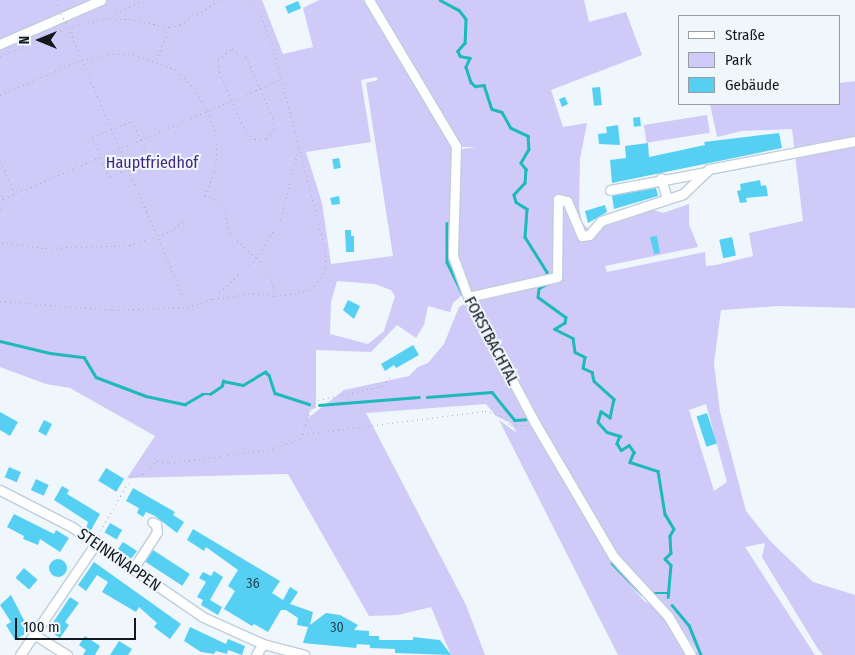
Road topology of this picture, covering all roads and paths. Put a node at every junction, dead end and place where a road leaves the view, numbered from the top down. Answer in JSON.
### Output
{"nodes":[{"id":1,"x":55,"y":0,"type":"edge"},
{"id":2,"x":101,"y":0,"type":"edge"},
{"id":3,"x":142,"y":0,"type":"edge"},
{"id":4,"x":209,"y":0,"type":"edge"},
{"id":5,"x":220,"y":0,"type":"edge"},
{"id":6,"x":250,"y":0,"type":"edge"},
{"id":7,"x":368,"y":0,"type":"edge"},
{"id":8,"x":210,"y":4,"type":"junction"},
{"id":9,"x":105,"y":19,"type":"junction"},
{"id":10,"x":68,"y":27,"type":"junction"},
{"id":11,"x":169,"y":27,"type":"junction"},
{"id":12,"x":0,"y":44,"type":"edge"},
{"id":13,"x":0,"y":56,"type":"edge"},
{"id":14,"x":82,"y":60,"type":"junction"},
{"id":15,"x":156,"y":60,"type":"junction"},
{"id":16,"x":282,"y":79,"type":"junction"},
{"id":17,"x":261,"y":88,"type":"junction"},
{"id":18,"x":0,"y":94,"type":"edge"},
{"id":19,"x":232,"y":100,"type":"junction"},
{"id":20,"x":208,"y":111,"type":"junction"},
{"id":21,"x":112,"y":129,"type":"junction"},
{"id":22,"x":140,"y":140,"type":"junction"},
{"id":23,"x":855,"y":141,"type":"edge"},
{"id":24,"x":299,"y":146,"type":"junction"},
{"id":25,"x":120,"y":148,"type":"junction"},
{"id":26,"x":100,"y":157,"type":"junction"},
{"id":27,"x":0,"y":161,"type":"edge"},
{"id":28,"x":128,"y":169,"type":"junction"},
{"id":29,"x":706,"y":172,"type":"junction"},
{"id":30,"x":661,"y":178,"type":"junction"},
{"id":31,"x":610,"y":190,"type":"dead end"},
{"id":32,"x":0,"y":191,"type":"edge"},
{"id":33,"x":14,"y":194,"type":"junction"},
{"id":34,"x":205,"y":195,"type":"junction"},
{"id":35,"x":3,"y":199,"type":"junction"},
{"id":36,"x":667,"y":199,"type":"junction"},
{"id":37,"x":0,"y":214,"type":"edge"},
{"id":38,"x":158,"y":237,"type":"junction"},
{"id":39,"x":0,"y":242,"type":"edge"},
{"id":40,"x":257,"y":258,"type":"junction"},
{"id":41,"x":275,"y":296,"type":"junction"},
{"id":42,"x":468,"y":297,"type":"junction"},
{"id":43,"x":212,"y":300,"type":"junction"},
{"id":44,"x":0,"y":301,"type":"edge"},
{"id":45,"x":187,"y":307,"type":"junction"},
{"id":46,"x":390,"y":377,"type":"dead end"},
{"id":47,"x":535,"y":423,"type":"junction"},
{"id":48,"x":302,"y":434,"type":"junction"},
{"id":49,"x":0,"y":490,"type":"edge"},
{"id":50,"x":152,"y":522,"type":"dead end"},
{"id":51,"x":96,"y":543,"type":"junction"},
{"id":52,"x":133,"y":569,"type":"junction"},
{"id":53,"x":35,"y":634,"type":"junction"},
{"id":54,"x":263,"y":644,"type":"junction"},
{"id":55,"x":20,"y":655,"type":"edge"},
{"id":56,"x":68,"y":655,"type":"edge"},
{"id":57,"x":256,"y":655,"type":"edge"},
{"id":58,"x":305,"y":655,"type":"edge"},
{"id":59,"x":691,"y":655,"type":"edge"}],
"edges":[{"from":1,"to":10,"type":"path","bridge":true},
{"from":2,"to":12,"type":"street"},
{"from":3,"to":9,"type":"path"},
{"from":4,"to":8,"type":"path"},
{"from":5,"to":8,"type":"path"},
{"from":6,"to":16,"type":"path"},
{"from":7,"to":42,"type":"street","name":"FORSTBACHTAL"},
{"from":8,"to":11,"type":"path"},
{"from":9,"to":10,"type":"path"},
{"from":9,"to":11,"type":"path"},
{"from":10,"to":13,"type":"path"},
{"from":10,"to":14,"type":"path"},
{"from":11,"to":15,"type":"path"},
{"from":14,"to":15,"type":"path"},
{"from":14,"to":18,"type":"path"},
{"from":14,"to":21,"type":"path"},
{"from":15,"to":20,"type":"path"},
{"from":16,"to":17,"type":"path"},
{"from":16,"to":24,"type":"path"},
{"from":17,"to":19,"type":"path"},
{"from":17,"to":19,"type":"path"},
{"from":17,"to":19,"type":"path"},
{"from":19,"to":20,"type":"path"},
{"from":20,"to":22,"type":"path"},
{"from":20,"to":34,"type":"path"},
{"from":21,"to":22,"type":"path"},
{"from":21,"to":25,"type":"path"},
{"from":21,"to":26,"type":"path"},
{"from":22,"to":25,"type":"path"},
{"from":22,"to":28,"type":"path"},
{"from":23,"to":29,"type":"street"},
{"from":24,"to":40,"type":"path"},
{"from":24,"to":41,"type":"path"},
{"from":25,"to":26,"type":"path"},
{"from":25,"to":28,"type":"path"},
{"from":26,"to":28,"type":"path"},
{"from":26,"to":33,"type":"path"},
{"from":27,"to":33,"type":"path"},
{"from":28,"to":38,"type":"path"},
{"from":29,"to":30,"type":"street"},
{"from":29,"to":36,"type":"street"},
{"from":30,"to":31,"type":"street"},
{"from":30,"to":36,"type":"street"},
{"from":32,"to":35,"type":"path"},
{"from":33,"to":35,"type":"path"},
{"from":34,"to":38,"type":"path"},
{"from":34,"to":40,"type":"path"},
{"from":35,"to":37,"type":"path"},
{"from":36,"to":42,"type":"street"},
{"from":38,"to":39,"type":"path"},
{"from":38,"to":45,"type":"path"},
{"from":40,"to":41,"type":"path"},
{"from":40,"to":43,"type":"path"},
{"from":41,"to":43,"type":"path"},
{"from":42,"to":47,"type":"street","name":"FORSTBACHTAL"},
{"from":43,"to":45,"type":"path"},
{"from":44,"to":45,"type":"path"},
{"from":46,"to":48,"type":"path"},
{"from":47,"to":48,"type":"path"},
{"from":47,"to":59,"type":"street","name":"FORSTBACHTAL"},
{"from":48,"to":51,"type":"path"},
{"from":49,"to":51,"type":"street","name":"STEINKNAPPEN"},
{"from":50,"to":52,"type":"street"},
{"from":51,"to":52,"type":"street","name":"STEINKNAPPEN"},
{"from":51,"to":53,"type":"street"},
{"from":52,"to":54,"type":"street","name":"STEINKNAPPEN"},
{"from":53,"to":55,"type":"street"},
{"from":53,"to":56,"type":"street"},
{"from":54,"to":57,"type":"street"},
{"from":54,"to":58,"type":"street","name":"STEINKNAPPEN"}]}
